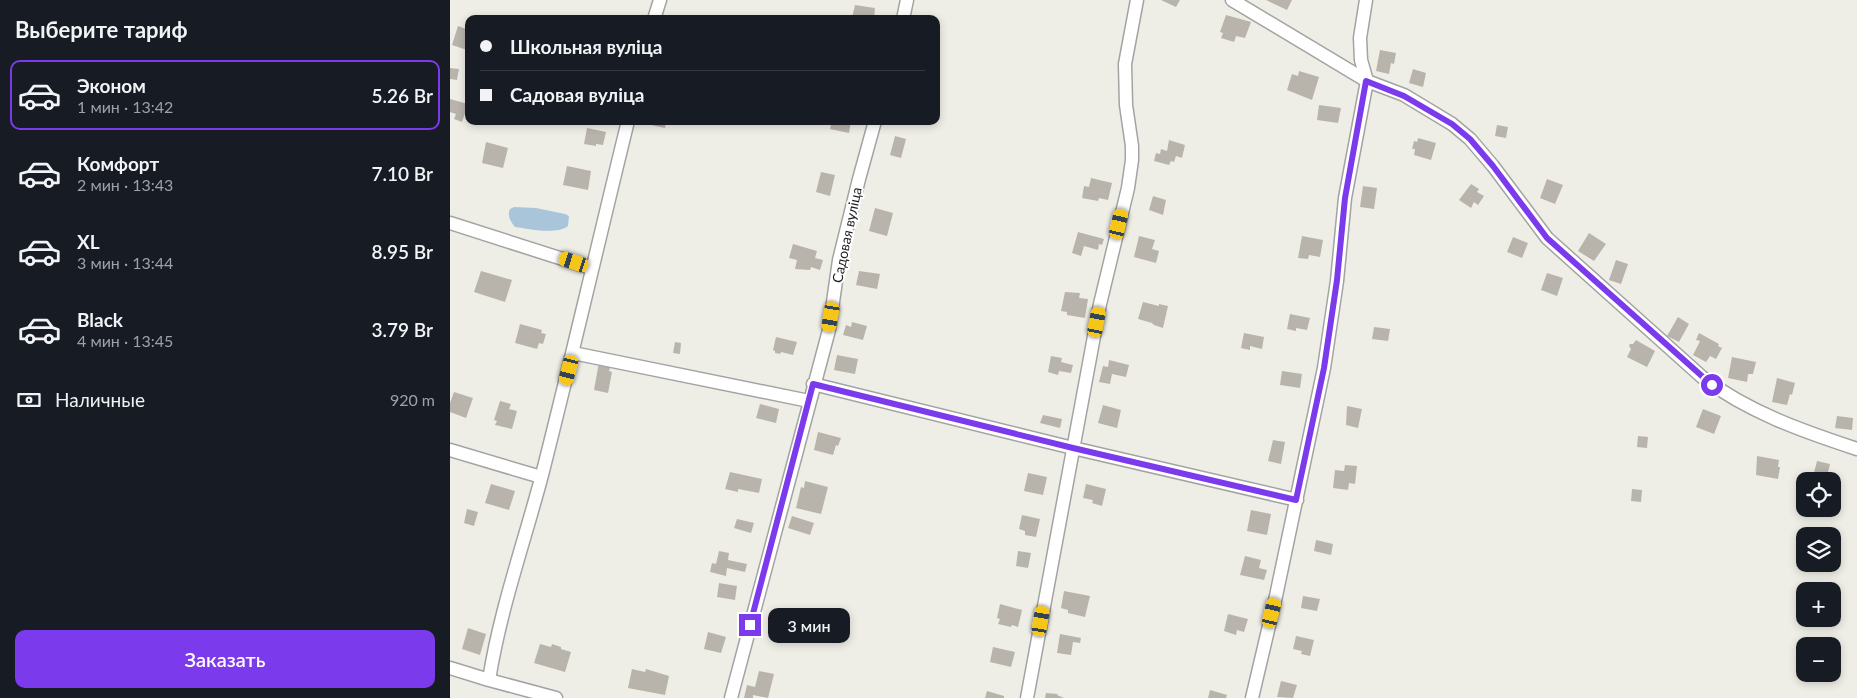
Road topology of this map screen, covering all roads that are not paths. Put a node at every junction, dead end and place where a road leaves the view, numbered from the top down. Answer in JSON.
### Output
{"nodes":[{"id":1,"x":660,"y":0,"type":"edge"},
{"id":2,"x":907,"y":0,"type":"edge"},
{"id":3,"x":1137,"y":0,"type":"edge"},
{"id":4,"x":1232,"y":0,"type":"edge"},
{"id":5,"x":1366,"y":0,"type":"edge"},
{"id":6,"x":655,"y":15,"type":"edge"},
{"id":7,"x":904,"y":15,"type":"edge"},
{"id":8,"x":1366,"y":81,"type":"junction"},
{"id":9,"x":627,"y":125,"type":"edge"},
{"id":10,"x":874,"y":125,"type":"edge"},
{"id":11,"x":450,"y":222,"type":"edge"},
{"id":12,"x":591,"y":268,"type":"junction"},
{"id":13,"x":573,"y":353,"type":"junction"},
{"id":14,"x":813,"y":384,"type":"junction"},
{"id":15,"x":809,"y":401,"type":"junction"},
{"id":16,"x":1073,"y":448,"type":"junction"},
{"id":17,"x":1857,"y":449,"type":"edge"},
{"id":18,"x":450,"y":450,"type":"edge"},
{"id":19,"x":541,"y":477,"type":"junction"},
{"id":20,"x":1296,"y":500,"type":"junction"},
{"id":21,"x":450,"y":668,"type":"edge"},
{"id":22,"x":489,"y":680,"type":"junction"},
{"id":23,"x":556,"y":698,"type":"edge"},
{"id":24,"x":731,"y":698,"type":"edge"},
{"id":25,"x":1027,"y":698,"type":"edge"},
{"id":26,"x":1252,"y":698,"type":"edge"}],
"edges":[{"from":1,"to":6,"type":"street"},
{"from":2,"to":7,"type":"street"},
{"from":3,"to":16,"type":"street"},
{"from":4,"to":8,"type":"street"},
{"from":5,"to":8,"type":"street"},
{"from":8,"to":17,"type":"street"},
{"from":8,"to":20,"type":"street"},
{"from":9,"to":12,"type":"street"},
{"from":10,"to":14,"type":"street","name":"Садовая вуліца"},
{"from":11,"to":12,"type":"street"},
{"from":12,"to":13,"type":"street"},
{"from":13,"to":15,"type":"street"},
{"from":13,"to":19,"type":"street"},
{"from":14,"to":15,"type":"street","name":"Садовая вуліца"},
{"from":14,"to":16,"type":"street"},
{"from":15,"to":24,"type":"street","name":"Садовая вуліца"},
{"from":16,"to":20,"type":"street"},
{"from":16,"to":25,"type":"street"},
{"from":18,"to":19,"type":"street"},
{"from":19,"to":22,"type":"street"},
{"from":20,"to":26,"type":"street"},
{"from":21,"to":22,"type":"street"},
{"from":22,"to":23,"type":"street"}]}
